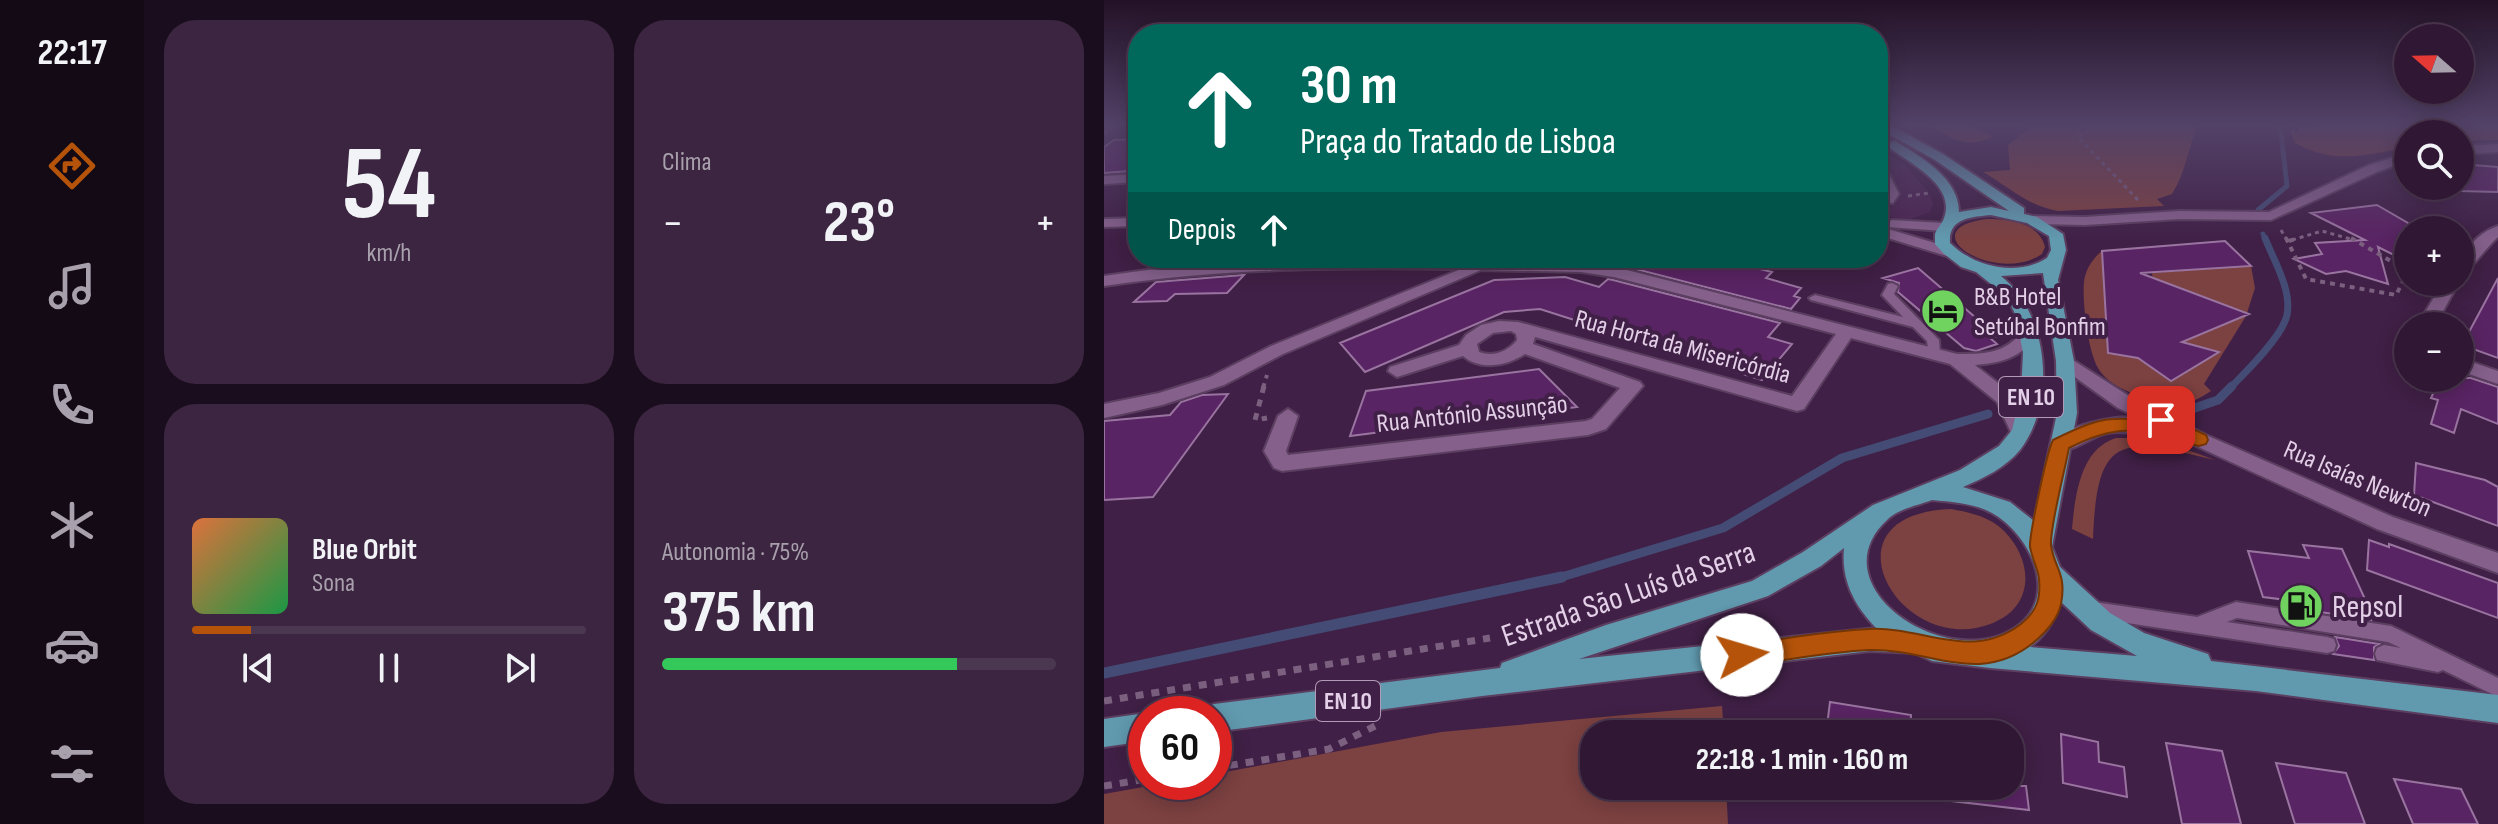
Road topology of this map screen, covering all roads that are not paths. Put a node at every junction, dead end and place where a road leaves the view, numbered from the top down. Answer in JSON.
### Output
{"nodes":[{"id":1,"x":1917,"y":162,"type":"edge"},
{"id":2,"x":1947,"y":162,"type":"edge"},
{"id":3,"x":2391,"y":162,"type":"edge"},
{"id":4,"x":1128,"y":171,"type":"edge"},
{"id":5,"x":1104,"y":172,"type":"edge"},
{"id":6,"x":1128,"y":179,"type":"edge"},
{"id":7,"x":1104,"y":180,"type":"edge"},
{"id":8,"x":1888,"y":182,"type":"edge"},
{"id":9,"x":1888,"y":201,"type":"edge"},
{"id":10,"x":2032,"y":220,"type":"junction"},
{"id":11,"x":2085,"y":221,"type":"junction"},
{"id":12,"x":1128,"y":222,"type":"edge"},
{"id":13,"x":1888,"y":222,"type":"edge"},
{"id":14,"x":1104,"y":223,"type":"edge"},
{"id":15,"x":1948,"y":223,"type":"junction"},
{"id":16,"x":2498,"y":230,"type":"edge"},
{"id":17,"x":1888,"y":233,"type":"edge"},
{"id":18,"x":2059,"y":242,"type":"junction"},
{"id":19,"x":2479,"y":245,"type":"junction"},
{"id":20,"x":2498,"y":250,"type":"edge"},
{"id":21,"x":2474,"y":251,"type":"edge"},
{"id":22,"x":1950,"y":252,"type":"junction"},
{"id":23,"x":2053,"y":262,"type":"junction"},
{"id":24,"x":1195,"y":268,"type":"edge"},
{"id":25,"x":1477,"y":268,"type":"edge"},
{"id":26,"x":1599,"y":268,"type":"edge"},
{"id":27,"x":1982,"y":269,"type":"junction"},
{"id":28,"x":1104,"y":281,"type":"edge"},
{"id":29,"x":1892,"y":286,"type":"dead end"},
{"id":30,"x":1815,"y":298,"type":"dead end"},
{"id":31,"x":1917,"y":324,"type":"junction"},
{"id":32,"x":1846,"y":332,"type":"junction"},
{"id":33,"x":2029,"y":334,"type":"junction"},
{"id":34,"x":1520,"y":337,"type":"junction"},
{"id":35,"x":1467,"y":349,"type":"junction"},
{"id":36,"x":1934,"y":354,"type":"junction"},
{"id":37,"x":1957,"y":360,"type":"junction"},
{"id":38,"x":2065,"y":361,"type":"junction"},
{"id":39,"x":2474,"y":369,"type":"edge"},
{"id":40,"x":1397,"y":371,"type":"dead end"},
{"id":41,"x":2498,"y":378,"type":"edge"},
{"id":42,"x":1104,"y":411,"type":"edge"},
{"id":43,"x":1288,"y":416,"type":"dead end"},
{"id":44,"x":2020,"y":432,"type":"junction"},
{"id":45,"x":2199,"y":440,"type":"junction"},
{"id":46,"x":2060,"y":445,"type":"junction"},
{"id":47,"x":1931,"y":491,"type":"junction"},
{"id":48,"x":1876,"y":512,"type":"junction"},
{"id":49,"x":2041,"y":545,"type":"junction"},
{"id":50,"x":2498,"y":563,"type":"edge"},
{"id":51,"x":2052,"y":575,"type":"junction"},
{"id":52,"x":2084,"y":609,"type":"junction"},
{"id":53,"x":2196,"y":626,"type":"junction"},
{"id":54,"x":1913,"y":642,"type":"junction"},
{"id":55,"x":2327,"y":645,"type":"dead end"},
{"id":56,"x":1946,"y":652,"type":"junction"},
{"id":57,"x":2384,"y":654,"type":"dead end"},
{"id":58,"x":2454,"y":665,"type":"junction"},
{"id":59,"x":2256,"y":678,"type":"junction"},
{"id":60,"x":1482,"y":683,"type":"junction"},
{"id":61,"x":2498,"y":688,"type":"edge"},
{"id":62,"x":2498,"y":709,"type":"edge"},
{"id":63,"x":1232,"y":716,"type":"edge"},
{"id":64,"x":1128,"y":730,"type":"edge"},
{"id":65,"x":1104,"y":733,"type":"edge"}],
"edges":[{"from":1,"to":15,"type":"main road"},
{"from":2,"to":10,"type":"main road"},
{"from":3,"to":11,"type":"street"},
{"from":4,"to":5,"type":"street"},
{"from":6,"to":7,"type":"street"},
{"from":8,"to":9,"type":"lane"},
{"from":10,"to":11,"type":"street"},
{"from":10,"to":15,"type":"main road"},
{"from":10,"to":18,"type":"main road"},
{"from":11,"to":18,"type":"street"},
{"from":12,"to":14,"type":"street"},
{"from":13,"to":15,"type":"street"},
{"from":15,"to":22,"type":"main road"},
{"from":16,"to":19,"type":"street"},
{"from":17,"to":22,"type":"street"},
{"from":18,"to":23,"type":"main road","number":"EN 10"},
{"from":19,"to":20,"type":"street"},
{"from":19,"to":21,"type":"street"},
{"from":22,"to":27,"type":"main road","number":"EN 10"},
{"from":23,"to":27,"type":"main road","number":"EN 10"},
{"from":23,"to":38,"type":"main road","number":"EN 10"},
{"from":24,"to":28,"type":"street"},
{"from":25,"to":42,"type":"street"},
{"from":26,"to":32,"type":"street"},
{"from":27,"to":33,"type":"main road","number":"EN 10"},
{"from":29,"to":31,"type":"lane"},
{"from":30,"to":31,"type":"lane"},
{"from":31,"to":36,"type":"lane"},
{"from":32,"to":34,"type":"street","name":"Rua Horta da Misericórdia"},
{"from":32,"to":36,"type":"street"},
{"from":33,"to":37,"type":"street"},
{"from":33,"to":44,"type":"main road","number":"EN 10"},
{"from":34,"to":35,"type":"street","name":"Rua Horta da Misericórdia"},
{"from":34,"to":35,"type":"street","name":"Rua Horta da Misericórdia"},
{"from":34,"to":43,"type":"street","name":"Rua António Assunção"},
{"from":35,"to":40,"type":"street","name":"Rua Horta da Misericórdia"},
{"from":36,"to":37,"type":"street"},
{"from":37,"to":44,"type":"street"},
{"from":38,"to":45,"type":"street","name":"Rua Isaías Newton"},
{"from":38,"to":46,"type":"main road","number":"EN 10"},
{"from":39,"to":41,"type":"street"},
{"from":44,"to":47,"type":"main road","number":"EN 10"},
{"from":45,"to":46,"type":"street","name":"Rua Isaías Newton"},
{"from":45,"to":50,"type":"street","name":"Rua Isaías Newton"},
{"from":46,"to":49,"type":"main road","number":"EN 10"},
{"from":47,"to":48,"type":"main road","number":"EN 10"},
{"from":47,"to":49,"type":"main road","number":"EN 10"},
{"from":48,"to":54,"type":"main road","number":"EN 10"},
{"from":48,"to":60,"type":"main road","name":"Estrada São Luís da Serra","number":"EN 10"},
{"from":49,"to":51,"type":"main road","number":"EN 10"},
{"from":51,"to":52,"type":"main road"},
{"from":51,"to":56,"type":"main road","number":"EN 10"},
{"from":52,"to":53,"type":"lane"},
{"from":52,"to":59,"type":"main road"},
{"from":53,"to":55,"type":"lane"},
{"from":53,"to":58,"type":"lane"},
{"from":54,"to":56,"type":"main road","number":"EN 10"},
{"from":54,"to":60,"type":"main road","name":"Estrada São Luís da Serra","number":"EN 10"},
{"from":56,"to":59,"type":"main road"},
{"from":57,"to":58,"type":"lane"},
{"from":58,"to":61,"type":"lane"},
{"from":59,"to":62,"type":"main road"},
{"from":60,"to":63,"type":"main road","name":"Estrada São Luís da Serra","number":"EN 10"},
{"from":64,"to":65,"type":"main road"}]}
